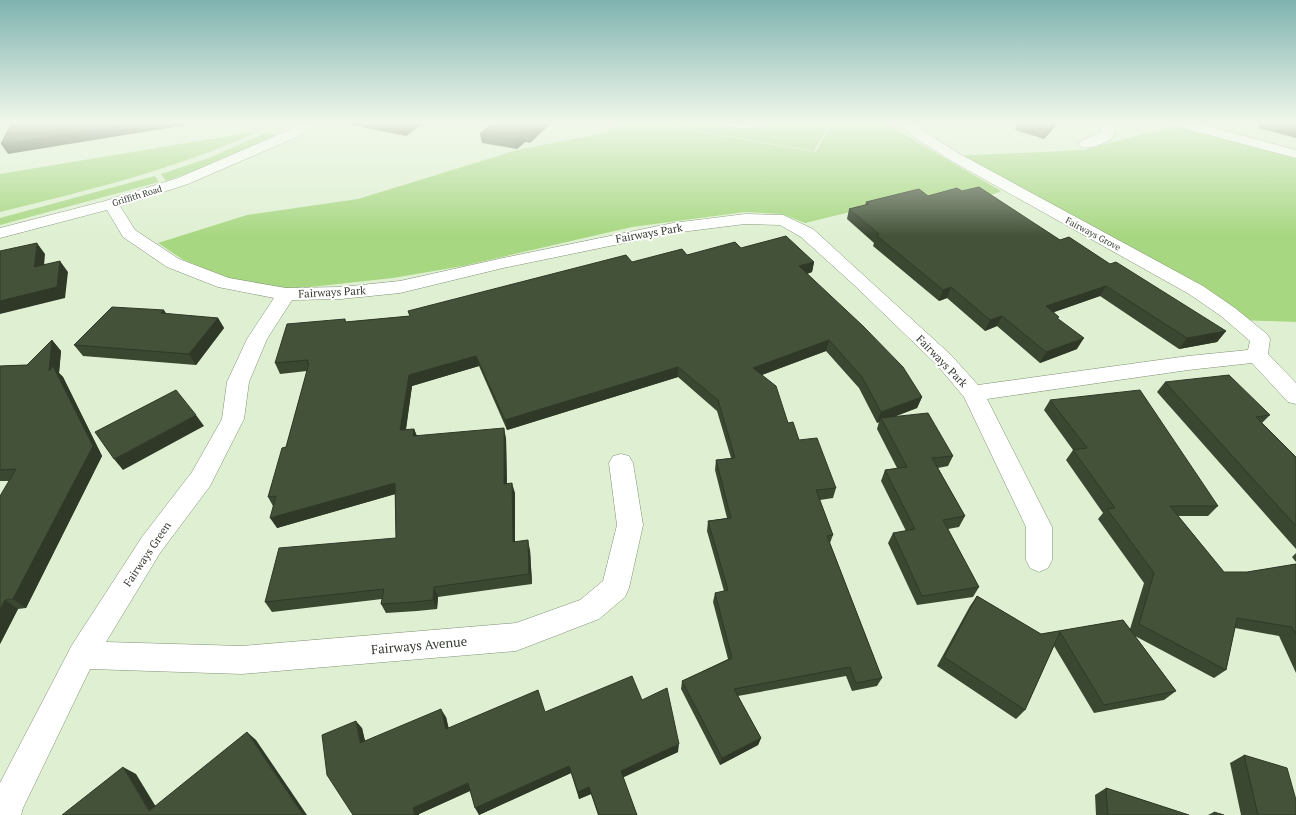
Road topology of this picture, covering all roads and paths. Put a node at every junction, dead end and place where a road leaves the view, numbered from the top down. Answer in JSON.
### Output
{"nodes":[{"id":1,"x":231,"y":160,"type":"edge"},
{"id":2,"x":960,"y":160,"type":"edge"},
{"id":3,"x":111,"y":204,"type":"junction"},
{"id":4,"x":0,"y":233,"type":"edge"},
{"id":5,"x":286,"y":294,"type":"junction"},
{"id":6,"x":1257,"y":356,"type":"junction"},
{"id":7,"x":973,"y":393,"type":"junction"},
{"id":8,"x":1296,"y":396,"type":"edge"},
{"id":9,"x":621,"y":463,"type":"dead end"},
{"id":10,"x":1039,"y":560,"type":"dead end"},
{"id":11,"x":82,"y":655,"type":"junction"},
{"id":12,"x":4,"y":815,"type":"edge"}],
"edges":[{"from":1,"to":3,"type":"street","name":"Griffith Road"},
{"from":2,"to":6,"type":"street","name":"Fairways Grove"},
{"from":3,"to":4,"type":"street","name":"Griffith Road"},
{"from":3,"to":5,"type":"street","name":"Fairways Park"},
{"from":5,"to":7,"type":"street","name":"Fairways Park"},
{"from":5,"to":11,"type":"street","name":"Fairways Green"},
{"from":6,"to":7,"type":"street"},
{"from":6,"to":8,"type":"street"},
{"from":7,"to":10,"type":"street","name":"Fairways Park"},
{"from":9,"to":11,"type":"street","name":"Fairways Avenue"},
{"from":11,"to":12,"type":"street","name":"Fairways Green"}]}
